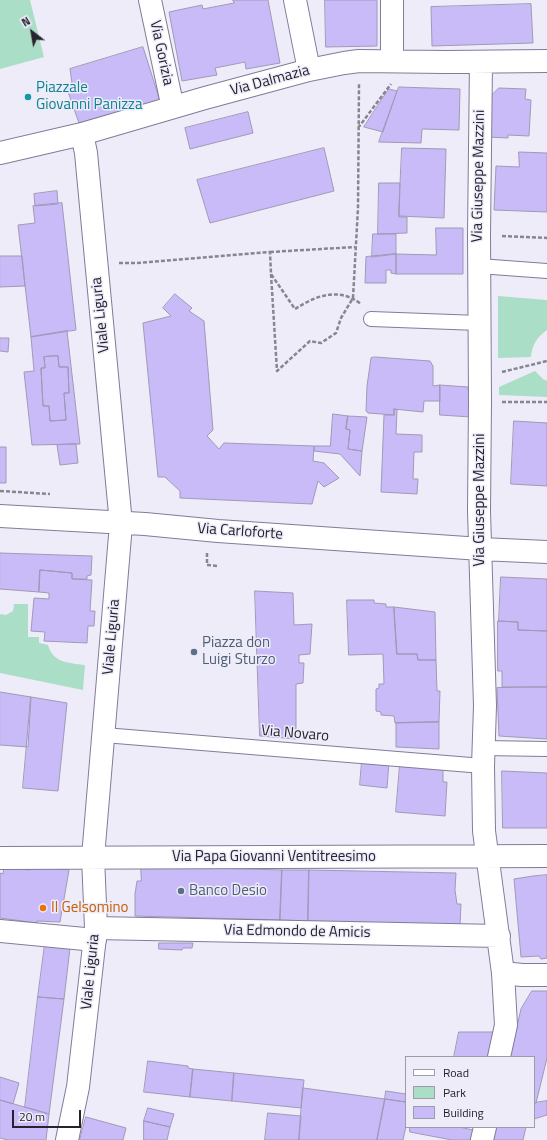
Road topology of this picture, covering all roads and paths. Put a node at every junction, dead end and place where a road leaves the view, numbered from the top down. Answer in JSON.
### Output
{"nodes":[{"id":1,"x":150,"y":0,"type":"edge"},
{"id":2,"x":295,"y":0,"type":"edge"},
{"id":3,"x":392,"y":0,"type":"edge"},
{"id":4,"x":359,"y":61,"type":"junction"},
{"id":5,"x":547,"y":61,"type":"edge"},
{"id":6,"x":400,"y":62,"type":"junction"},
{"id":7,"x":481,"y":62,"type":"junction"},
{"id":8,"x":309,"y":70,"type":"junction"},
{"id":9,"x":174,"y":107,"type":"junction"},
{"id":10,"x":357,"y":128,"type":"junction"},
{"id":11,"x":82,"y":134,"type":"junction"},
{"id":12,"x":0,"y":153,"type":"edge"},
{"id":13,"x":478,"y":235,"type":"junction"},
{"id":14,"x":547,"y":238,"type":"edge"},
{"id":15,"x":355,"y":247,"type":"junction"},
{"id":16,"x":270,"y":252,"type":"junction"},
{"id":17,"x":96,"y":264,"type":"junction"},
{"id":18,"x":479,"y":266,"type":"junction"},
{"id":19,"x":547,"y":271,"type":"edge"},
{"id":20,"x":271,"y":274,"type":"junction"},
{"id":21,"x":353,"y":298,"type":"junction"},
{"id":22,"x":371,"y":320,"type":"joint"},
{"id":23,"x":479,"y":323,"type":"junction"},
{"id":24,"x":547,"y":361,"type":"edge"},
{"id":25,"x":480,"y":372,"type":"junction"},
{"id":26,"x":480,"y":401,"type":"junction"},
{"id":27,"x":547,"y":402,"type":"edge"},
{"id":28,"x":0,"y":516,"type":"edge"},
{"id":29,"x":121,"y":524,"type":"junction"},
{"id":30,"x":481,"y":549,"type":"junction"},
{"id":31,"x":547,"y":552,"type":"edge"},
{"id":32,"x":104,"y":735,"type":"junction"},
{"id":33,"x":547,"y":750,"type":"edge"},
{"id":34,"x":483,"y":757,"type":"junction"},
{"id":35,"x":547,"y":856,"type":"edge"},
{"id":36,"x":93,"y":857,"type":"junction"},
{"id":37,"x":487,"y":857,"type":"junction"},
{"id":38,"x":0,"y":858,"type":"edge"},
{"id":39,"x":0,"y":931,"type":"edge"},
{"id":40,"x":95,"y":934,"type":"junction"},
{"id":41,"x":499,"y":936,"type":"junction"},
{"id":42,"x":503,"y":973,"type":"junction"},
{"id":43,"x":547,"y":975,"type":"edge"},
{"id":44,"x":499,"y":1056,"type":"edge"},
{"id":45,"x":485,"y":1128,"type":"edge"},
{"id":46,"x":67,"y":1140,"type":"edge"},
{"id":47,"x":482,"y":1140,"type":"edge"}],
"edges":[{"from":1,"to":9,"type":"street","name":"Via Gorizia"},
{"from":2,"to":8,"type":"street"},
{"from":3,"to":6,"type":"street"},
{"from":4,"to":6,"type":"street","name":"Via Dalmazia"},
{"from":4,"to":8,"type":"street","name":"Via Dalmazia"},
{"from":4,"to":10,"type":"path"},
{"from":5,"to":7,"type":"street","name":"Via Dalmazia"},
{"from":6,"to":7,"type":"street","name":"Via Dalmazia"},
{"from":6,"to":10,"type":"path"},
{"from":7,"to":13,"type":"street","name":"Via Giuseppe Mazzini"},
{"from":8,"to":9,"type":"street","name":"Via Dalmazia"},
{"from":9,"to":11,"type":"street","name":"Via Dalmazia"},
{"from":10,"to":15,"type":"path"},
{"from":11,"to":12,"type":"street","name":"Via Dalmazia"},
{"from":11,"to":17,"type":"street","name":"Viale Liguria"},
{"from":13,"to":14,"type":"path"},
{"from":13,"to":18,"type":"street","name":"Via Giuseppe Mazzini"},
{"from":15,"to":16,"type":"path"},
{"from":15,"to":21,"type":"path"},
{"from":16,"to":17,"type":"path"},
{"from":16,"to":20,"type":"path"},
{"from":17,"to":29,"type":"street","name":"Viale Liguria"},
{"from":18,"to":19,"type":"lane"},
{"from":18,"to":23,"type":"street","name":"Via Giuseppe Mazzini"},
{"from":20,"to":21,"type":"path"},
{"from":20,"to":21,"type":"path"},
{"from":21,"to":22,"type":"path"},
{"from":22,"to":23,"type":"lane"},
{"from":23,"to":25,"type":"street","name":"Via Giuseppe Mazzini"},
{"from":24,"to":25,"type":"path"},
{"from":25,"to":26,"type":"street","name":"Via Giuseppe Mazzini"},
{"from":26,"to":27,"type":"path"},
{"from":26,"to":30,"type":"street","name":"Via Giuseppe Mazzini"},
{"from":28,"to":29,"type":"street","name":"Via Carloforte"},
{"from":29,"to":30,"type":"street","name":"Via Carloforte"},
{"from":29,"to":32,"type":"street","name":"Viale Liguria"},
{"from":30,"to":31,"type":"street","name":"Via Carloforte"},
{"from":30,"to":34,"type":"street","name":"Via Giuseppe Mazzini"},
{"from":32,"to":34,"type":"lane","name":"Via Novaro"},
{"from":32,"to":36,"type":"street","name":"Viale Liguria"},
{"from":33,"to":34,"type":"lane","name":"Via Novaro"},
{"from":34,"to":37,"type":"street","name":"Via Giuseppe Mazzini"},
{"from":35,"to":37,"type":"street","name":"Via Papa Giovanni Ventitreesimo"},
{"from":36,"to":37,"type":"street","name":"Via Papa Giovanni Ventitreesimo"},
{"from":36,"to":38,"type":"street","name":"Via Papa Giovanni Ventitreesimo"},
{"from":36,"to":40,"type":"street","name":"Viale Liguria"},
{"from":37,"to":41,"type":"street","name":"Via Giuseppe Mazzini"},
{"from":39,"to":40,"type":"street","name":"Via Edmondo de Amicis"},
{"from":40,"to":41,"type":"street","name":"Via Edmondo de Amicis"},
{"from":40,"to":46,"type":"street","name":"Viale Liguria"},
{"from":41,"to":42,"type":"street","name":"Via Giuseppe Mazzini"},
{"from":42,"to":43,"type":"street"},
{"from":42,"to":44,"type":"street"},
{"from":45,"to":47,"type":"street"}]}
